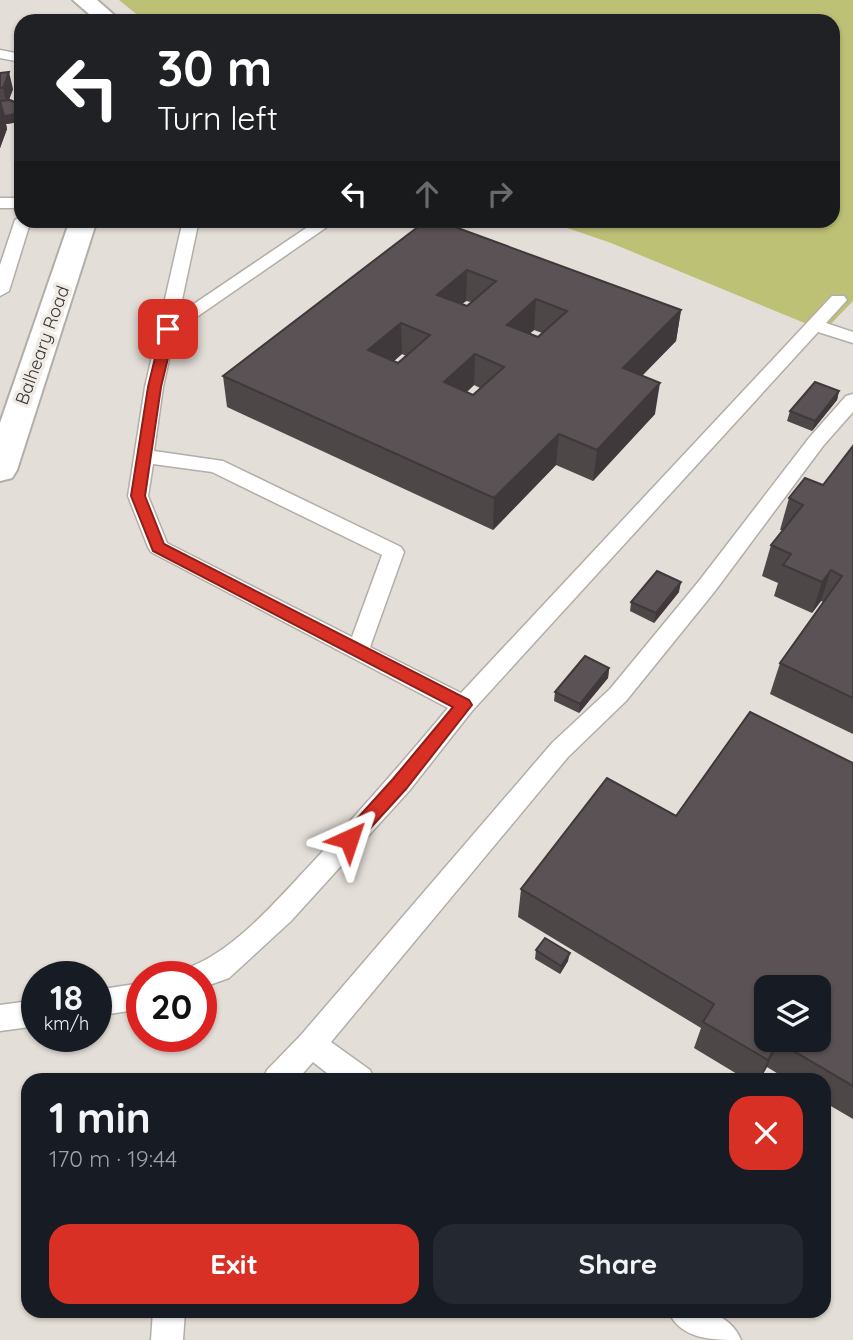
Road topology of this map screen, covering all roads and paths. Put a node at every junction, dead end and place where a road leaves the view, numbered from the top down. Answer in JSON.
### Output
{"nodes":[{"id":1,"x":85,"y":0,"type":"edge"},
{"id":2,"x":102,"y":14,"type":"edge"},
{"id":3,"x":18,"y":228,"type":"edge"},
{"id":4,"x":82,"y":228,"type":"edge"},
{"id":5,"x":189,"y":228,"type":"edge"},
{"id":6,"x":317,"y":228,"type":"edge"},
{"id":7,"x":7,"y":248,"type":"edge"},
{"id":8,"x":0,"y":290,"type":"edge"},
{"id":9,"x":838,"y":300,"type":"dead end"},
{"id":10,"x":815,"y":325,"type":"junction"},
{"id":11,"x":168,"y":329,"type":"junction"},
{"id":12,"x":853,"y":338,"type":"edge"},
{"id":13,"x":853,"y":400,"type":"edge"},
{"id":14,"x":144,"y":456,"type":"junction"},
{"id":15,"x":0,"y":470,"type":"edge"},
{"id":16,"x":358,"y":650,"type":"junction"},
{"id":17,"x":464,"y":705,"type":"junction"},
{"id":18,"x":217,"y":971,"type":"edge"},
{"id":19,"x":21,"y":1015,"type":"edge"},
{"id":20,"x":0,"y":1018,"type":"edge"},
{"id":21,"x":311,"y":1044,"type":"junction"},
{"id":22,"x":284,"y":1073,"type":"edge"},
{"id":23,"x":350,"y":1073,"type":"edge"},
{"id":24,"x":169,"y":1318,"type":"edge"},
{"id":25,"x":694,"y":1318,"type":"edge"},
{"id":26,"x":167,"y":1340,"type":"edge"},
{"id":27,"x":725,"y":1340,"type":"edge"}],
"edges":[{"from":1,"to":2,"type":"street"},
{"from":3,"to":7,"type":"lane"},
{"from":4,"to":15,"type":"street","name":"Balheary Road"},
{"from":5,"to":11,"type":"lane"},
{"from":6,"to":11,"type":"lane"},
{"from":7,"to":8,"type":"lane"},
{"from":9,"to":10,"type":"lane"},
{"from":10,"to":12,"type":"lane"},
{"from":10,"to":17,"type":"lane"},
{"from":11,"to":14,"type":"lane"},
{"from":13,"to":21,"type":"lane"},
{"from":14,"to":16,"type":"lane"},
{"from":14,"to":16,"type":"lane"},
{"from":16,"to":17,"type":"lane"},
{"from":17,"to":18,"type":"lane"},
{"from":19,"to":20,"type":"lane"},
{"from":21,"to":22,"type":"lane"},
{"from":21,"to":23,"type":"lane"},
{"from":24,"to":26,"type":"lane"},
{"from":25,"to":27,"type":"lane"}]}
